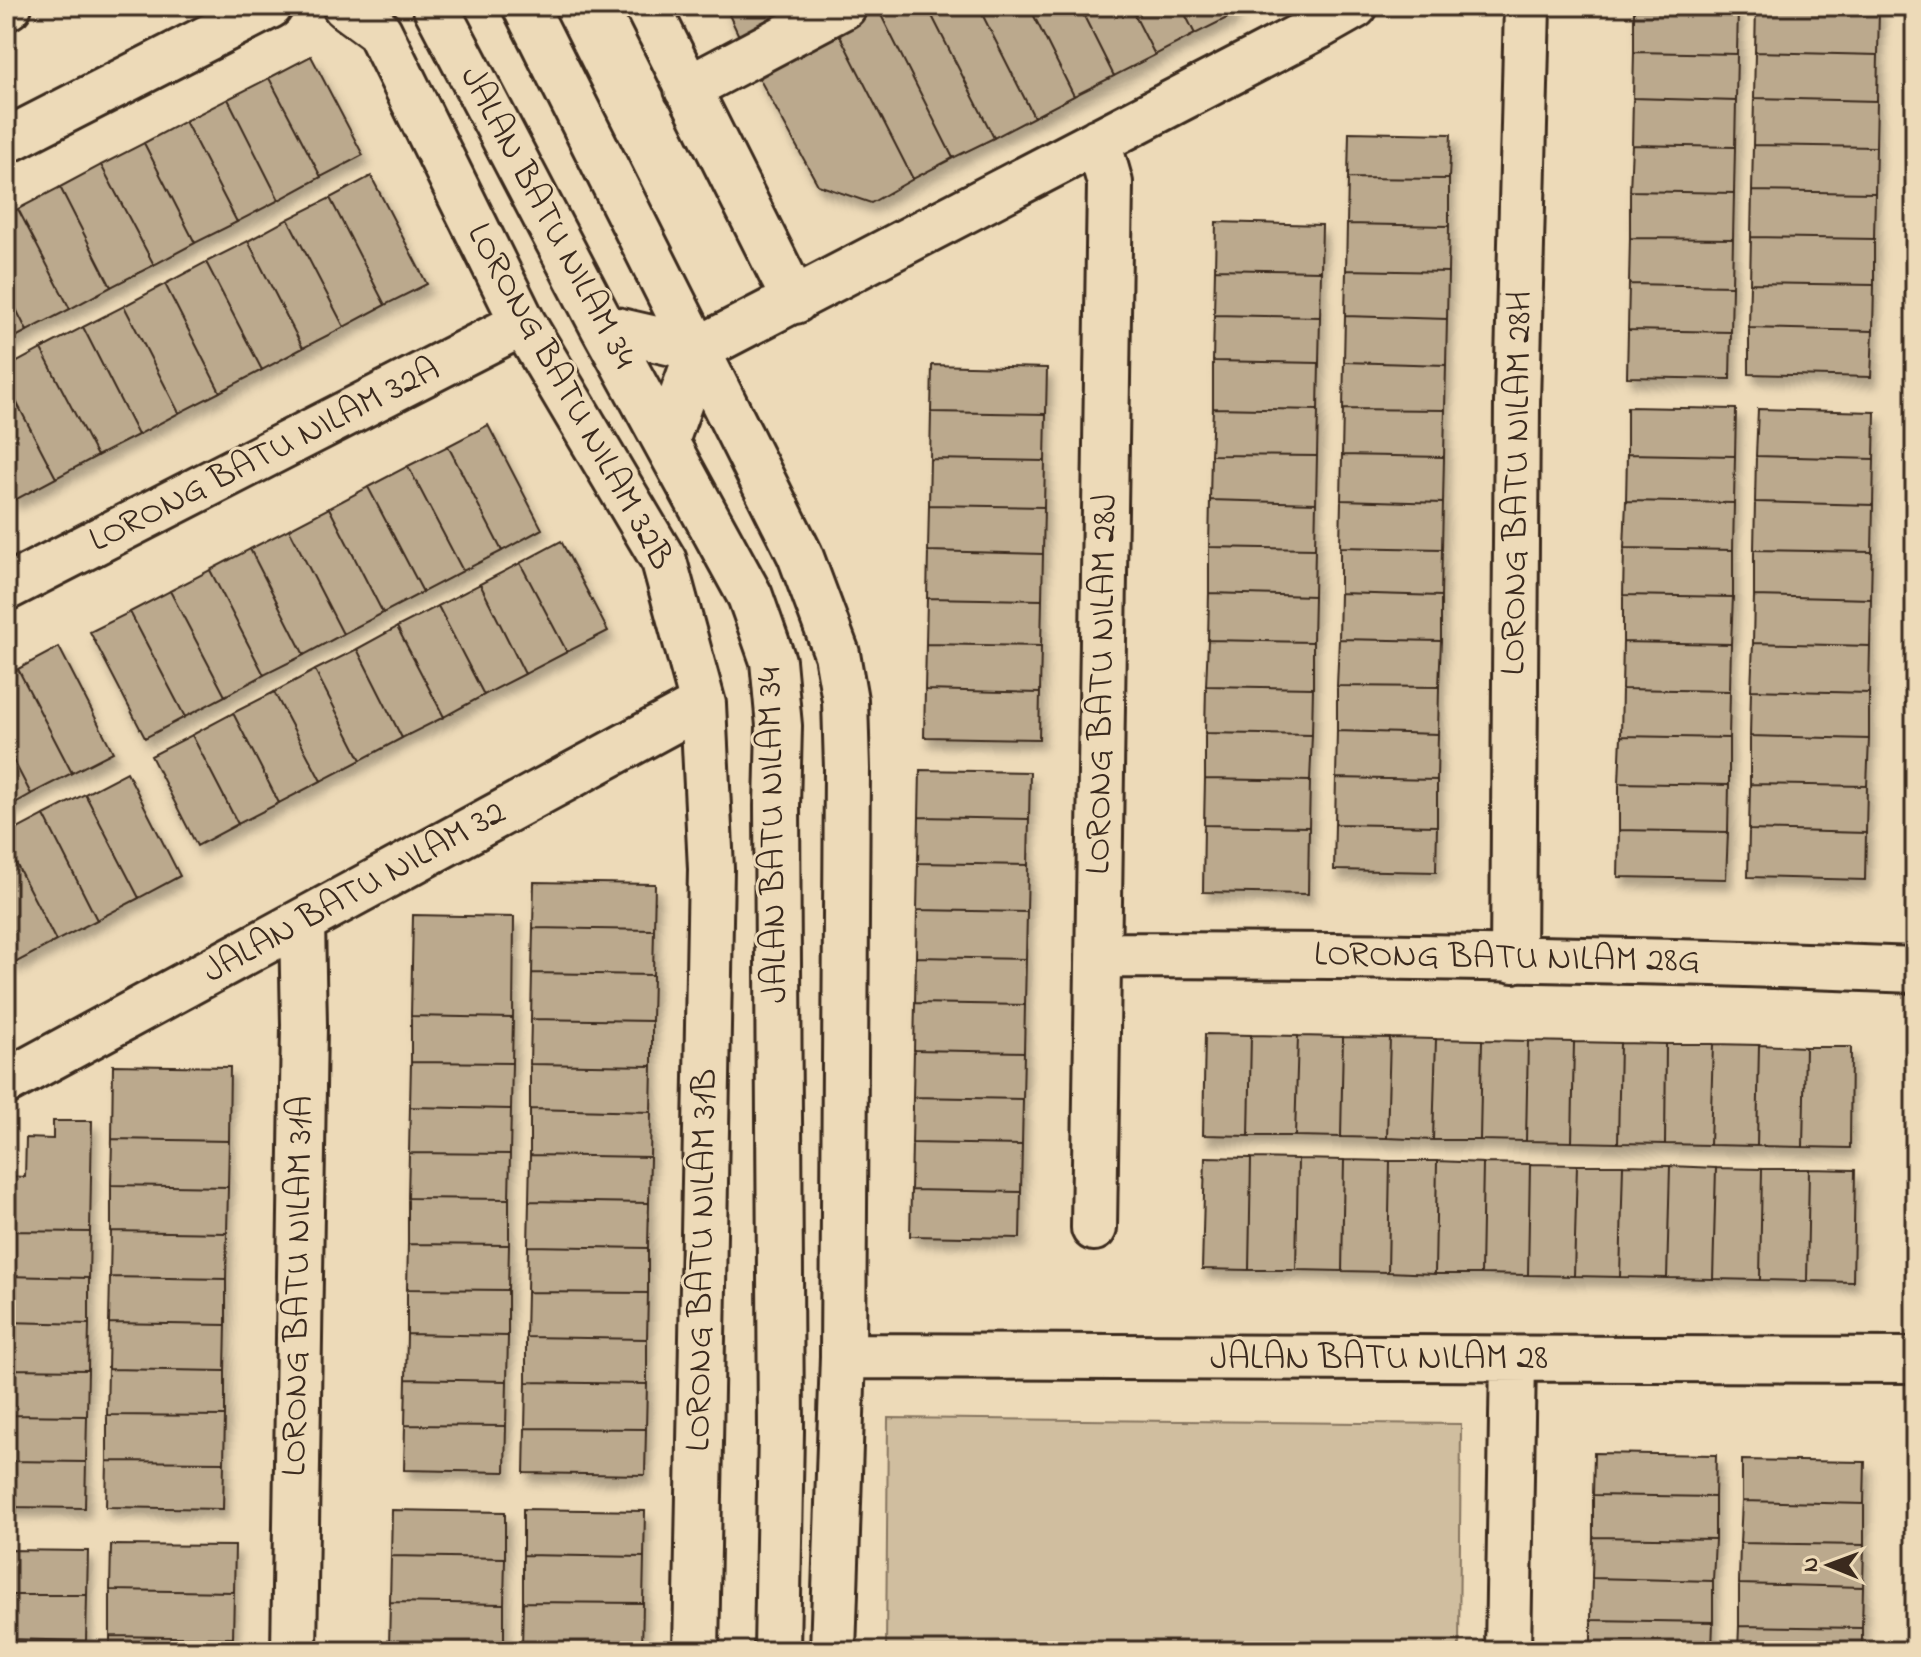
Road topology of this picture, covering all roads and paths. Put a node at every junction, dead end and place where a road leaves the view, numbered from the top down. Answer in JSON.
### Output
{"nodes":[{"id":1,"x":270,"y":6,"type":"edge"},
{"id":2,"x":345,"y":6,"type":"edge"},
{"id":3,"x":435,"y":6,"type":"edge"},
{"id":4,"x":525,"y":6,"type":"edge"},
{"id":5,"x":647,"y":6,"type":"edge"},
{"id":6,"x":844,"y":6,"type":"edge"},
{"id":7,"x":1355,"y":6,"type":"edge"},
{"id":8,"x":1527,"y":6,"type":"edge"},
{"id":9,"x":687,"y":89,"type":"junction"},
{"id":10,"x":6,"y":141,"type":"edge"},
{"id":11,"x":1098,"y":141,"type":"junction"},
{"id":12,"x":795,"y":301,"type":"junction"},
{"id":13,"x":523,"y":323,"type":"junction"},
{"id":14,"x":603,"y":327,"type":"junction"},
{"id":15,"x":699,"y":349,"type":"junction"},
{"id":16,"x":666,"y":441,"type":"junction"},
{"id":17,"x":6,"y":588,"type":"edge"},
{"id":18,"x":703,"y":704,"type":"junction"},
{"id":19,"x":711,"y":869,"type":"joint"},
{"id":20,"x":302,"y":922,"type":"junction"},
{"id":21,"x":1100,"y":955,"type":"junction"},
{"id":22,"x":1513,"y":960,"type":"junction"},
{"id":23,"x":1915,"y":970,"type":"edge"},
{"id":24,"x":6,"y":1082,"type":"edge"},
{"id":25,"x":1094,"y":1228,"type":"dead end"},
{"id":26,"x":779,"y":1261,"type":"junction"},
{"id":27,"x":843,"y":1356,"type":"junction"},
{"id":28,"x":1513,"y":1360,"type":"junction"},
{"id":29,"x":1915,"y":1360,"type":"edge"},
{"id":30,"x":781,"y":1431,"type":"junction"},
{"id":31,"x":294,"y":1651,"type":"edge"},
{"id":32,"x":696,"y":1651,"type":"edge"},
{"id":33,"x":777,"y":1651,"type":"edge"},
{"id":34,"x":833,"y":1651,"type":"edge"},
{"id":35,"x":1508,"y":1651,"type":"edge"}],
"edges":[{"from":1,"to":10,"type":"street"},
{"from":2,"to":13,"type":"street","name":"LORONG BATU NILAM 32B"},
{"from":3,"to":14,"type":"street","name":"JALAN BATU NILAM 34"},
{"from":4,"to":15,"type":"street","name":"JALAN BATU NILAM 34"},
{"from":5,"to":9,"type":"street"},
{"from":6,"to":9,"type":"street"},
{"from":7,"to":11,"type":"street"},
{"from":8,"to":22,"type":"street","name":"LORONG BATU NILAM 28H"},
{"from":9,"to":12,"type":"street"},
{"from":11,"to":12,"type":"street"},
{"from":11,"to":21,"type":"street","name":"LORONG BATU NILAM 28J"},
{"from":12,"to":15,"type":"street"},
{"from":13,"to":17,"type":"street","name":"LORONG BATU NILAM 32A"},
{"from":13,"to":18,"type":"street","name":"LORONG BATU NILAM 32B"},
{"from":14,"to":15,"type":"street"},
{"from":14,"to":16,"type":"street","name":"JALAN BATU NILAM 34"},
{"from":15,"to":16,"type":"street"},
{"from":15,"to":27,"type":"street","name":"JALAN BATU NILAM 34"},
{"from":16,"to":26,"type":"street","name":"JALAN BATU NILAM 34"},
{"from":18,"to":19,"type":"street","name":"LORONG BATU NILAM 32B"},
{"from":18,"to":20,"type":"street","name":"JALAN BATU NILAM 32"},
{"from":19,"to":32,"type":"street","name":"LORONG BATU NILAM 31B"},
{"from":20,"to":24,"type":"street","name":"JALAN BATU NILAM 32"},
{"from":20,"to":31,"type":"street","name":"LORONG BATU NILAM 31A"},
{"from":21,"to":22,"type":"street","name":"LORONG BATU NILAM 28G"},
{"from":21,"to":25,"type":"street","name":"LORONG BATU NILAM 28J"},
{"from":22,"to":23,"type":"street","name":"LORONG BATU NILAM 28G"},
{"from":26,"to":27,"type":"street"},
{"from":26,"to":30,"type":"street","name":"JALAN BATU NILAM 34"},
{"from":27,"to":28,"type":"street","name":"JALAN BATU NILAM 28"},
{"from":27,"to":30,"type":"street"},
{"from":27,"to":34,"type":"street","name":"JALAN BATU NILAM 34"},
{"from":28,"to":29,"type":"street","name":"JALAN BATU NILAM 28"},
{"from":28,"to":35,"type":"street"},
{"from":30,"to":33,"type":"street","name":"JALAN BATU NILAM 34"}]}
